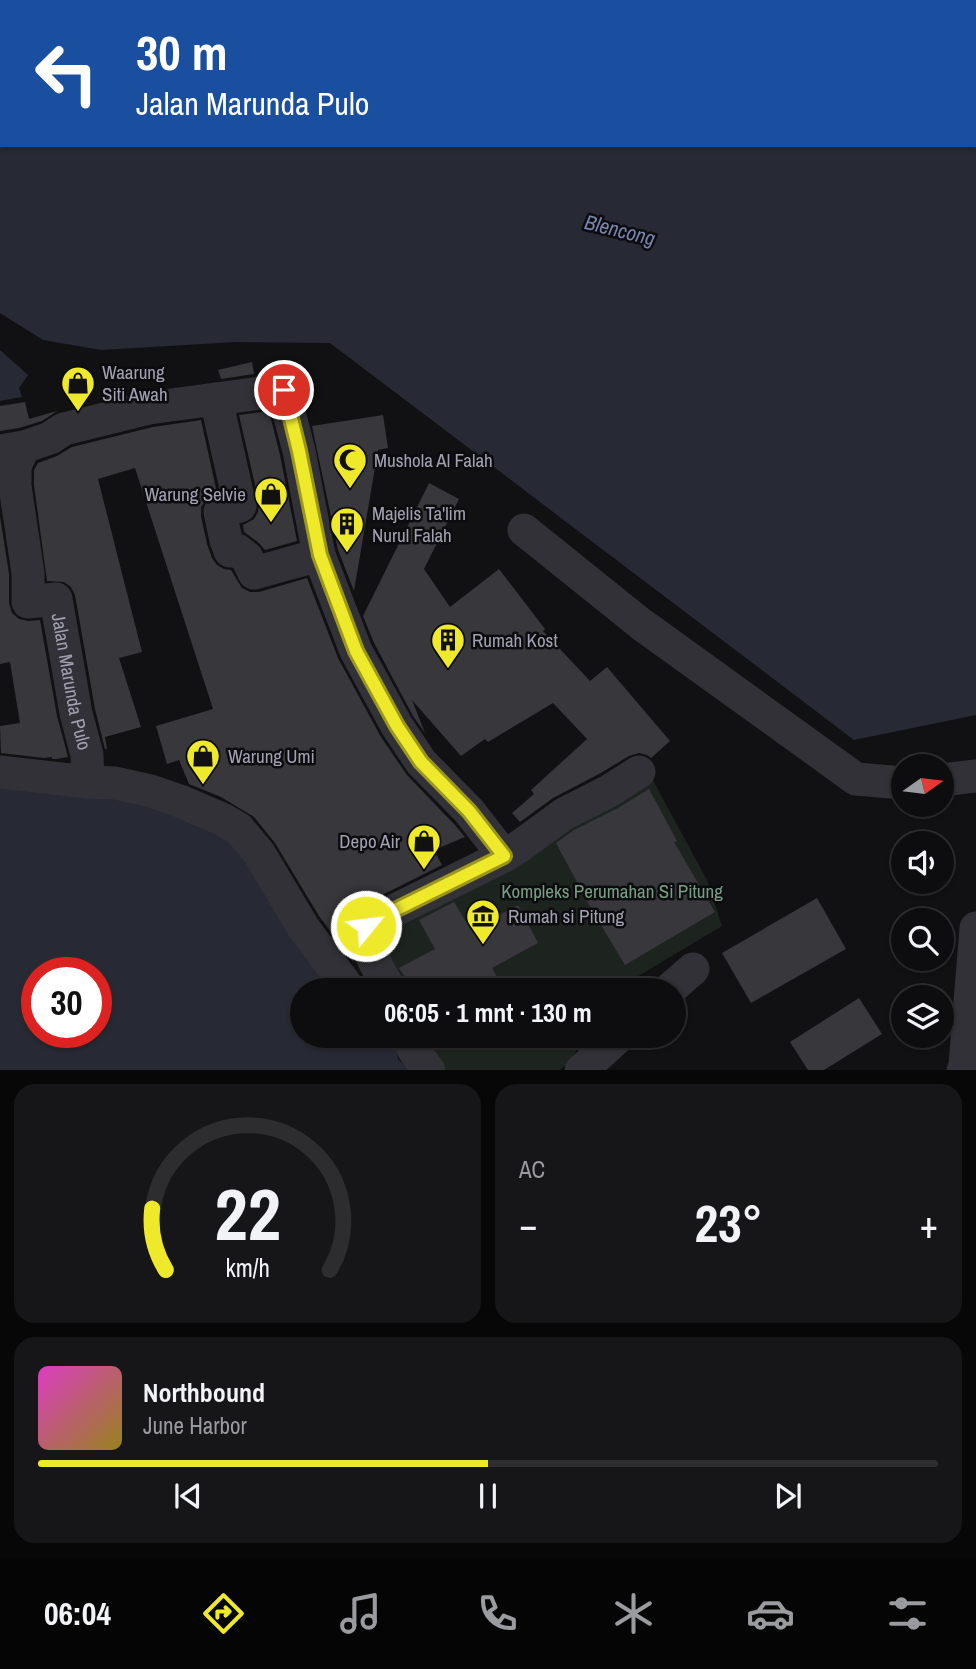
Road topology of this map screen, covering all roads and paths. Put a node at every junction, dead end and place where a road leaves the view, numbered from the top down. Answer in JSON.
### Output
{"nodes":[{"id":1,"x":216,"y":399,"type":"junction"},
{"id":2,"x":12,"y":449,"type":"edge"},
{"id":3,"x":524,"y":530,"type":"dead end"},
{"id":4,"x":320,"y":555,"type":"junction"},
{"id":5,"x":0,"y":772,"type":"edge"},
{"id":6,"x":639,"y":772,"type":"dead end"},
{"id":7,"x":976,"y":776,"type":"edge"},
{"id":8,"x":954,"y":779,"type":"edge"},
{"id":9,"x":88,"y":782,"type":"junction"},
{"id":10,"x":891,"y":782,"type":"edge"},
{"id":11,"x":504,"y":856,"type":"junction"},
{"id":12,"x":976,"y":928,"type":"edge"},
{"id":13,"x":341,"y":978,"type":"edge"},
{"id":14,"x":384,"y":978,"type":"edge"},
{"id":15,"x":972,"y":1019,"type":"edge"},
{"id":16,"x":606,"y":1048,"type":"edge"},
{"id":17,"x":581,"y":1070,"type":"edge"},
{"id":18,"x":963,"y":1070,"type":"edge"}],
"edges":[{"from":1,"to":2,"type":"street","name":"Jalan Marunda Pulo"},
{"from":1,"to":4,"type":"street","name":"Jalan Marunda Pulo"},
{"from":1,"to":4,"type":"street"},
{"from":2,"to":9,"type":"street","name":"Jalan Marunda Pulo"},
{"from":3,"to":10,"type":"street"},
{"from":4,"to":11,"type":"street","name":"Jalan Marunda Pulo"},
{"from":5,"to":9,"type":"street","name":"Jalan Marunda Pulo"},
{"from":6,"to":11,"type":"street"},
{"from":7,"to":8,"type":"street"},
{"from":9,"to":13,"type":"street","name":"Jalan Marunda Pulo"},
{"from":11,"to":14,"type":"street"},
{"from":12,"to":15,"type":"street"},
{"from":15,"to":18,"type":"street"},
{"from":16,"to":17,"type":"street"}]}
